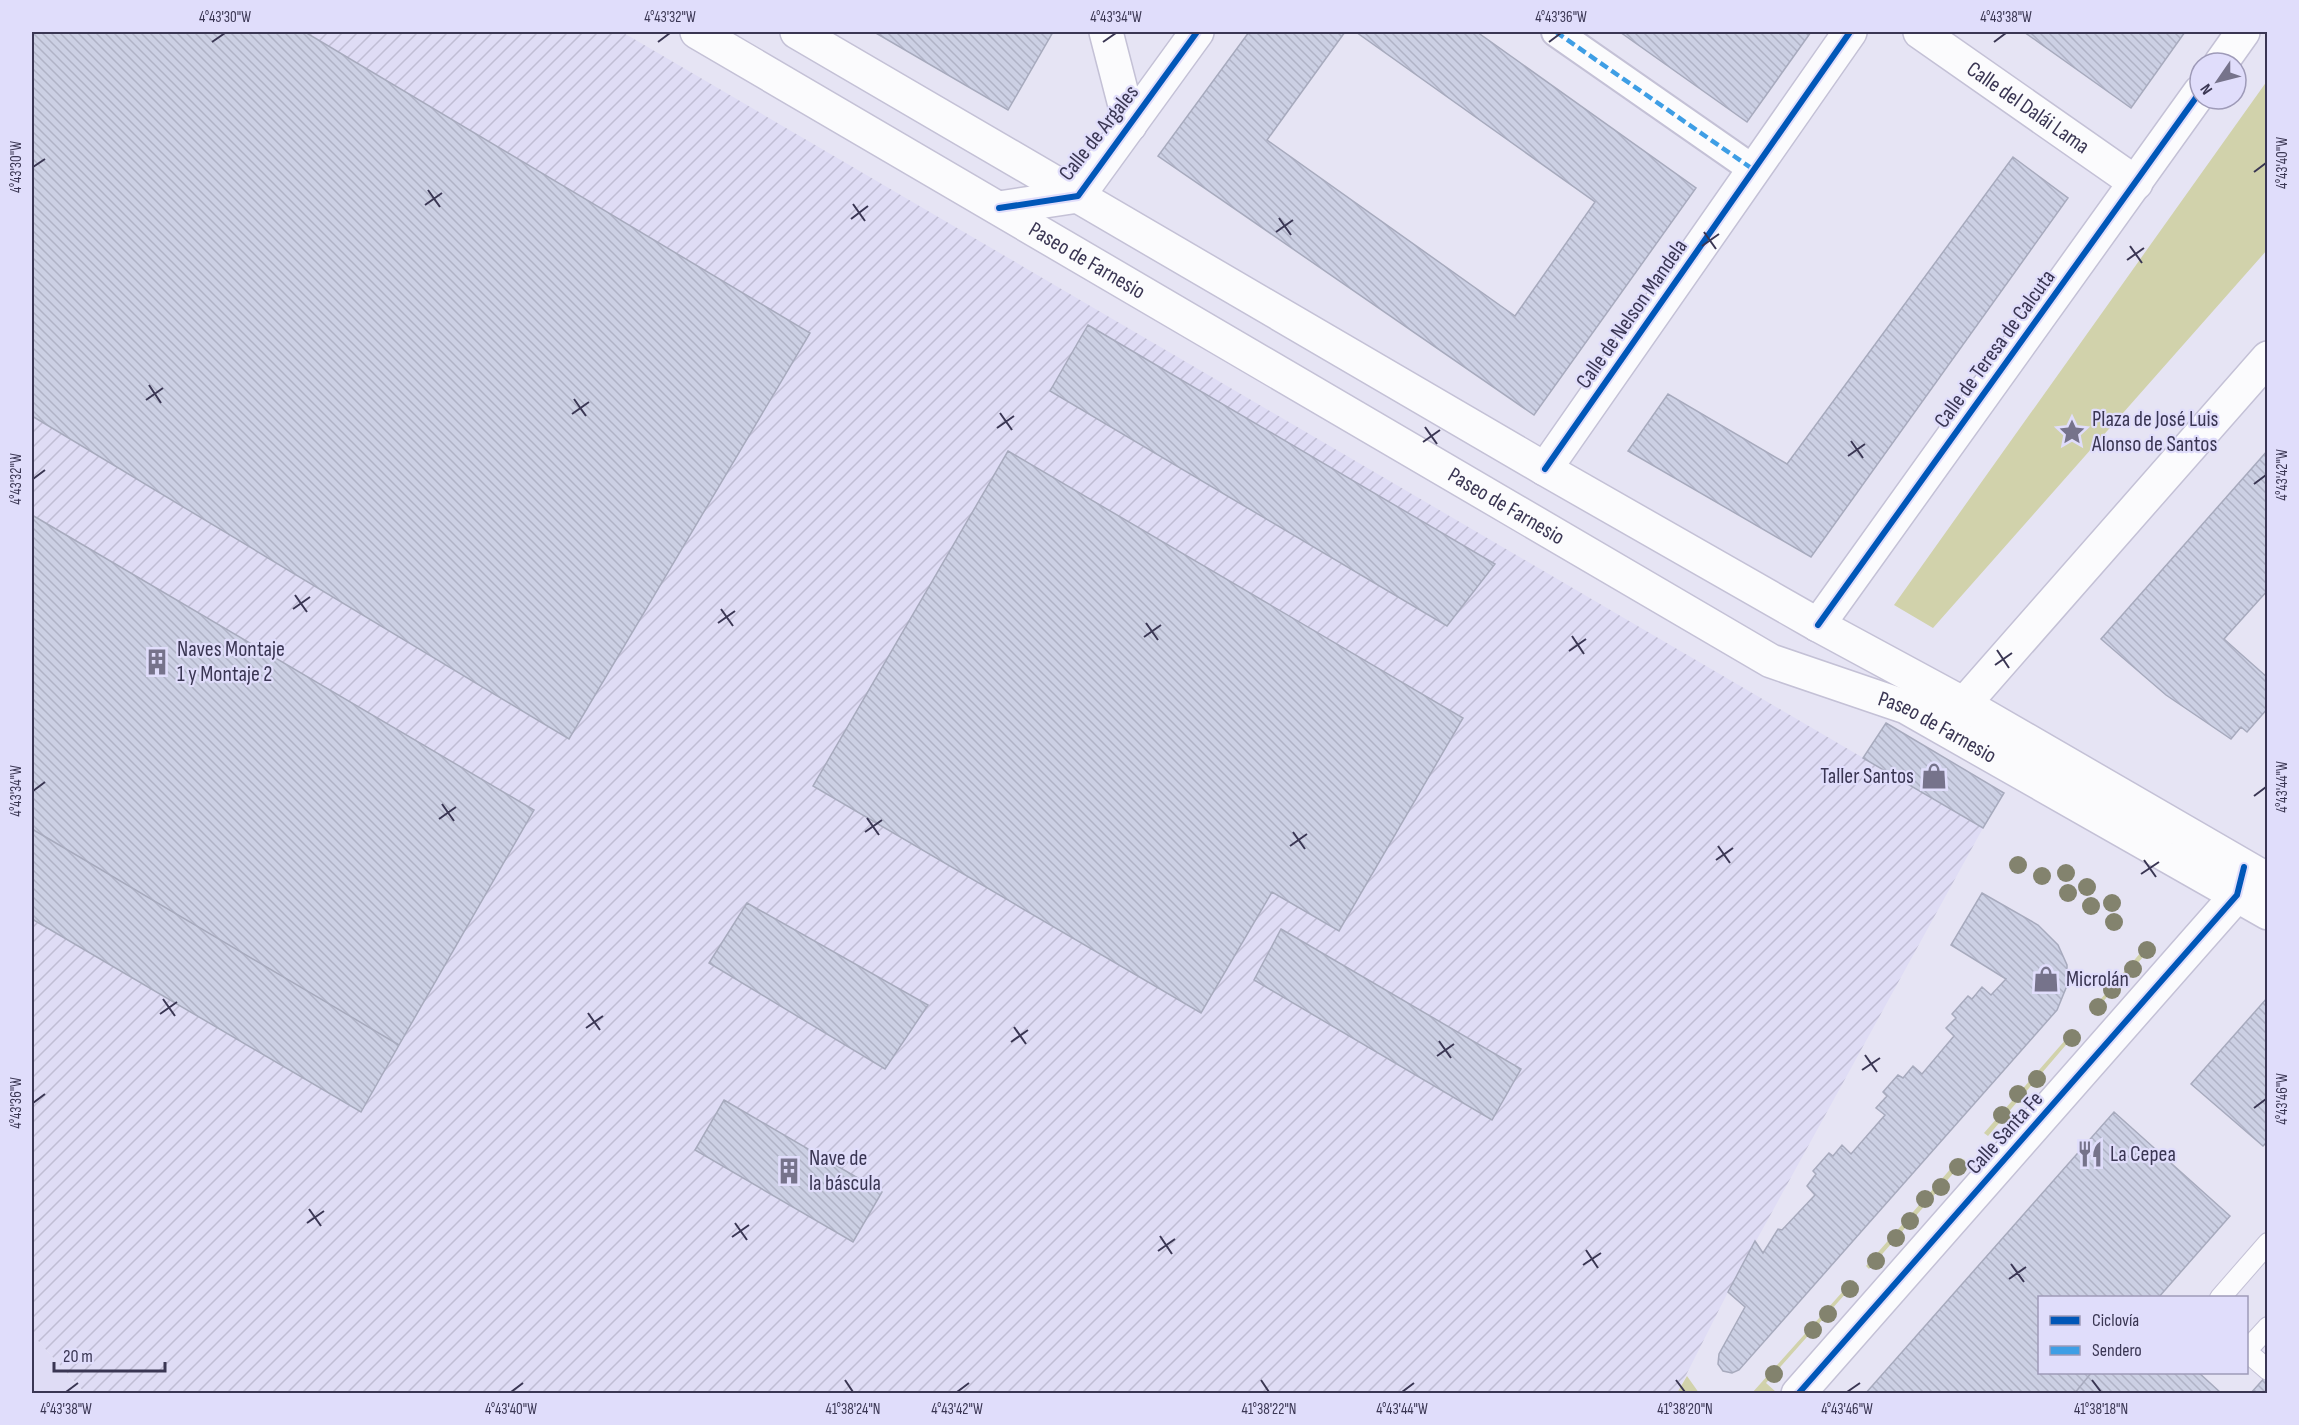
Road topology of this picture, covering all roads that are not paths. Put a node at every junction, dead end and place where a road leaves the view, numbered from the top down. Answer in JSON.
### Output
{"nodes":[{"id":1,"x":697,"y":32,"type":"edge"},
{"id":2,"x":797,"y":32,"type":"edge"},
{"id":3,"x":1106,"y":32,"type":"edge"},
{"id":4,"x":1197,"y":32,"type":"edge"},
{"id":5,"x":1556,"y":32,"type":"edge"},
{"id":6,"x":1850,"y":32,"type":"edge"},
{"id":7,"x":1920,"y":32,"type":"edge"},
{"id":8,"x":2243,"y":32,"type":"edge"},
{"id":9,"x":2230,"y":51,"type":"edge"},
{"id":10,"x":2188,"y":109,"type":"edge"},
{"id":11,"x":1130,"y":125,"type":"junction"},
{"id":12,"x":1754,"y":170,"type":"junction"},
{"id":13,"x":2136,"y":183,"type":"junction"},
{"id":14,"x":1078,"y":196,"type":"junction"},
{"id":15,"x":999,"y":208,"type":"junction"},
{"id":16,"x":2268,"y":358,"type":"edge"},
{"id":17,"x":1545,"y":469,"type":"junction"},
{"id":18,"x":1818,"y":625,"type":"junction"},
{"id":19,"x":1964,"y":704,"type":"junction"},
{"id":20,"x":2250,"y":881,"type":"edge"},
{"id":21,"x":2268,"y":913,"type":"edge"},
{"id":22,"x":2268,"y":1244,"type":"edge"},
{"id":23,"x":2222,"y":1296,"type":"edge"},
{"id":24,"x":2268,"y":1327,"type":"edge"},
{"id":25,"x":2248,"y":1350,"type":"edge"},
{"id":26,"x":2248,"y":1352,"type":"edge"},
{"id":27,"x":2268,"y":1370,"type":"edge"},
{"id":28,"x":1798,"y":1394,"type":"edge"}],
"edges":[{"from":1,"to":15,"type":"main road","name":"Paseo de Farnesio"},
{"from":2,"to":14,"type":"main road","name":"Paseo de Farnesio"},
{"from":3,"to":11,"type":"main road"},
{"from":4,"to":11,"type":"main road","name":"Calle de Argales"},
{"from":5,"to":12,"type":"street"},
{"from":6,"to":12,"type":"main road","name":"Calle de Nelson Mandela"},
{"from":7,"to":13,"type":"main road","name":"Calle del Dalái Lama"},
{"from":8,"to":9,"type":"main road"},
{"from":10,"to":13,"type":"main road","name":"Calle de Teresa de Calcuta"},
{"from":11,"to":14,"type":"main road","name":"Calle de Argales"},
{"from":12,"to":17,"type":"main road","name":"Calle de Nelson Mandela"},
{"from":13,"to":18,"type":"main road","name":"Calle de Teresa de Calcuta"},
{"from":14,"to":15,"type":"main road","name":"Calle de Argales"},
{"from":14,"to":17,"type":"main road","name":"Paseo de Farnesio"},
{"from":15,"to":20,"type":"main road","name":"Paseo de Farnesio"},
{"from":16,"to":19,"type":"main road"},
{"from":17,"to":18,"type":"main road","name":"Paseo de Farnesio"},
{"from":18,"to":19,"type":"main road","name":"Paseo de Farnesio"},
{"from":19,"to":20,"type":"main road","name":"Paseo de Farnesio"},
{"from":20,"to":21,"type":"main road","name":"Paseo de Farnesio"},
{"from":20,"to":28,"type":"main road","name":"Calle Santa Fe"},
{"from":22,"to":23,"type":"lane"},
{"from":24,"to":25,"type":"lane"},
{"from":26,"to":27,"type":"lane"}]}
